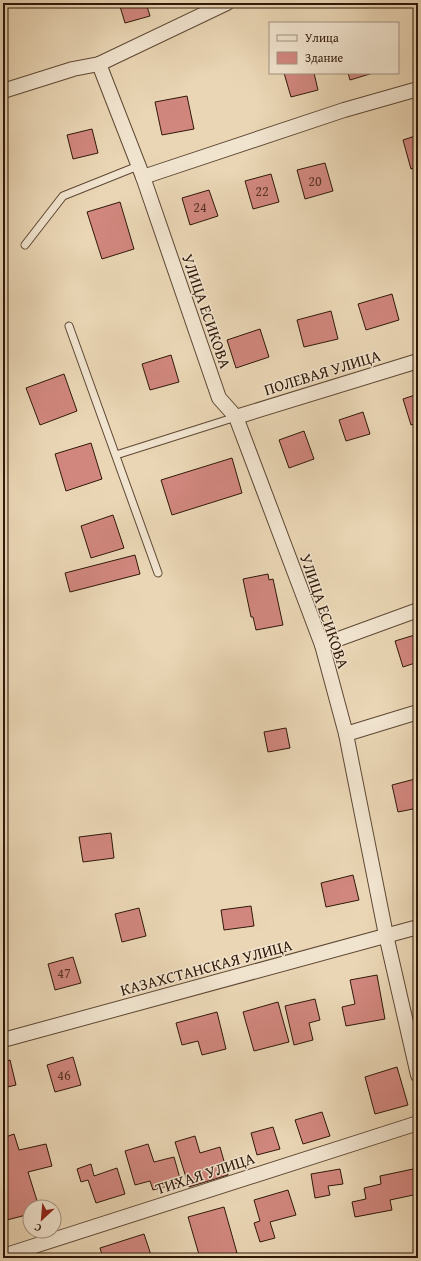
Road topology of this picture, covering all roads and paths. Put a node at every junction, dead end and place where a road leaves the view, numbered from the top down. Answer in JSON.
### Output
{"nodes":[{"id":1,"x":227,"y":3,"type":"edge"},
{"id":2,"x":99,"y":64,"type":"junction"},
{"id":3,"x":418,"y":89,"type":"edge"},
{"id":4,"x":3,"y":90,"type":"edge"},
{"id":5,"x":140,"y":171,"type":"junction"},
{"id":6,"x":25,"y":245,"type":"dead end"},
{"id":7,"x":69,"y":326,"type":"dead end"},
{"id":8,"x":418,"y":361,"type":"edge"},
{"id":9,"x":236,"y":417,"type":"junction"},
{"id":10,"x":116,"y":455,"type":"junction"},
{"id":11,"x":158,"y":573,"type":"dead end"},
{"id":12,"x":418,"y":610,"type":"edge"},
{"id":13,"x":322,"y":645,"type":"junction"},
{"id":14,"x":418,"y":712,"type":"edge"},
{"id":15,"x":346,"y":734,"type":"junction"},
{"id":16,"x":418,"y":927,"type":"edge"},
{"id":17,"x":386,"y":935,"type":"junction"},
{"id":18,"x":3,"y":1040,"type":"edge"},
{"id":19,"x":418,"y":1075,"type":"edge"},
{"id":20,"x":418,"y":1123,"type":"edge"},
{"id":21,"x":3,"y":1256,"type":"edge"}],
"edges":[{"from":1,"to":2,"type":"street"},
{"from":2,"to":4,"type":"street"},
{"from":2,"to":5,"type":"street","name":"УЛИЦА ЕСИКОВА"},
{"from":3,"to":5,"type":"street"},
{"from":5,"to":6,"type":"lane"},
{"from":5,"to":9,"type":"street","name":"УЛИЦА ЕСИКОВА"},
{"from":7,"to":10,"type":"lane"},
{"from":8,"to":9,"type":"street","name":"ПОЛЕВАЯ УЛИЦА"},
{"from":9,"to":10,"type":"lane"},
{"from":9,"to":13,"type":"street","name":"УЛИЦА ЕСИКОВА"},
{"from":10,"to":11,"type":"lane"},
{"from":12,"to":13,"type":"street"},
{"from":13,"to":15,"type":"street","name":"УЛИЦА ЕСИКОВА"},
{"from":14,"to":15,"type":"street"},
{"from":15,"to":17,"type":"street","name":"УЛИЦА ЕСИКОВА"},
{"from":16,"to":17,"type":"street","name":"КАЗАХСТАНСКАЯ УЛИЦА"},
{"from":17,"to":18,"type":"street","name":"КАЗАХСТАНСКАЯ УЛИЦА"},
{"from":17,"to":19,"type":"street","name":"УЛИЦА ЕСИКОВА"},
{"from":20,"to":21,"type":"street","name":"ТИХАЯ УЛИЦА"}]}
